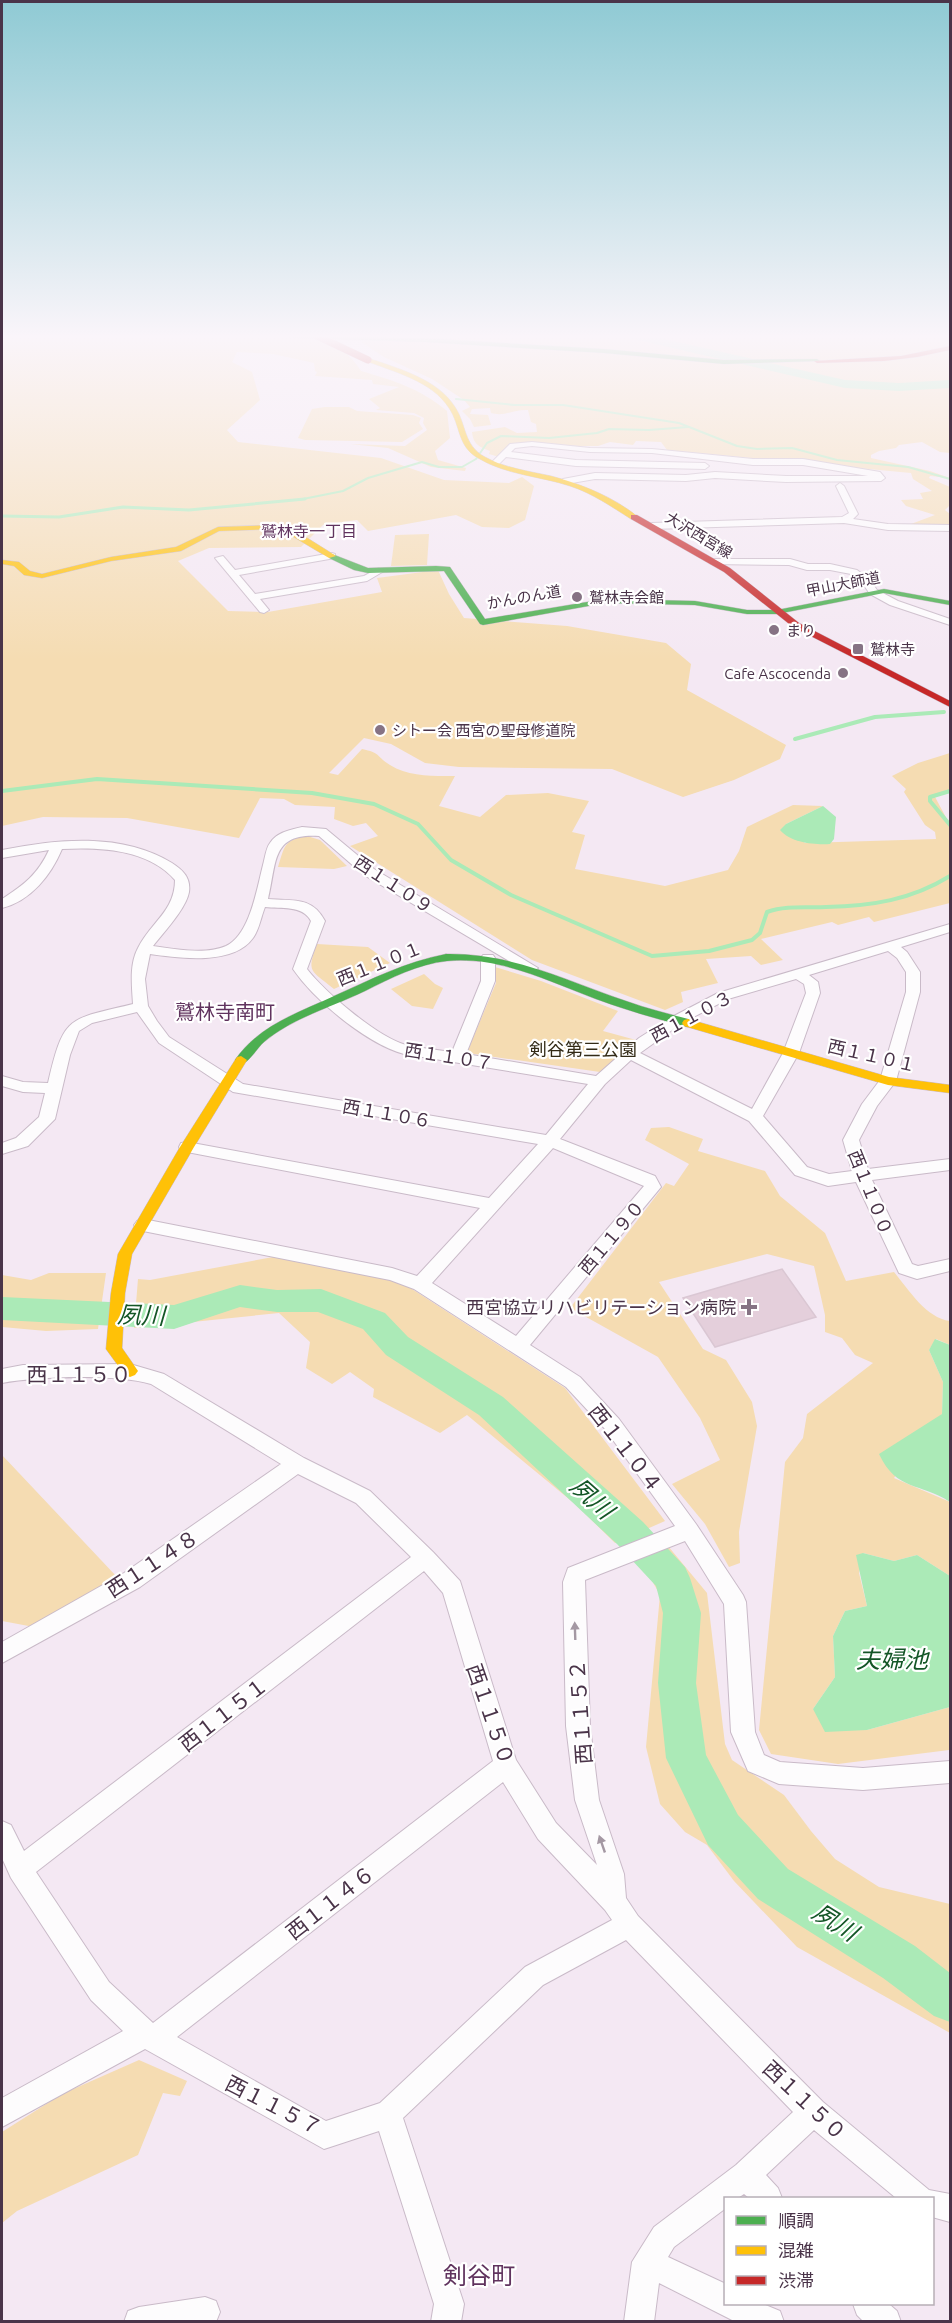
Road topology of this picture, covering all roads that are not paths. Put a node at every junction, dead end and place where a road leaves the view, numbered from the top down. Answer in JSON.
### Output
{"nodes":[{"id":1,"x":464,"y":443,"type":"edge"},
{"id":2,"x":614,"y":450,"type":"junction"},
{"id":3,"x":500,"y":458,"type":"junction"},
{"id":4,"x":613,"y":463,"type":"junction"},
{"id":5,"x":638,"y":464,"type":"junction"},
{"id":6,"x":713,"y":466,"type":"junction"},
{"id":7,"x":637,"y":478,"type":"junction"},
{"id":8,"x":566,"y":481,"type":"junction"},
{"id":9,"x":840,"y":486,"type":"dead end"},
{"id":10,"x":844,"y":520,"type":"junction"},
{"id":11,"x":652,"y":526,"type":"junction"},
{"id":12,"x":951,"y":528,"type":"edge"},
{"id":13,"x":332,"y":556,"type":"junction"},
{"id":14,"x":220,"y":558,"type":"dead end"},
{"id":15,"x":2,"y":562,"type":"edge"},
{"id":16,"x":714,"y":562,"type":"junction"},
{"id":17,"x":379,"y":571,"type":"junction"},
{"id":18,"x":232,"y":573,"type":"junction"},
{"id":19,"x":873,"y":592,"type":"junction"},
{"id":20,"x":253,"y":597,"type":"junction"},
{"id":21,"x":951,"y":603,"type":"edge"},
{"id":22,"x":264,"y":610,"type":"dead end"},
{"id":23,"x":777,"y":612,"type":"junction"},
{"id":24,"x":951,"y":622,"type":"edge"},
{"id":25,"x":951,"y":704,"type":"edge"},
{"id":26,"x":57,"y":846,"type":"junction"},
{"id":27,"x":2,"y":854,"type":"edge"},
{"id":28,"x":260,"y":903,"type":"junction"},
{"id":29,"x":2,"y":904,"type":"edge"},
{"id":30,"x":951,"y":928,"type":"edge"},
{"id":31,"x":889,"y":945,"type":"junction"},
{"id":32,"x":144,"y":949,"type":"junction"},
{"id":33,"x":488,"y":958,"type":"junction"},
{"id":34,"x":534,"y":970,"type":"junction"},
{"id":35,"x":797,"y":973,"type":"junction"},
{"id":36,"x":332,"y":1001,"type":"junction"},
{"id":37,"x":141,"y":1005,"type":"junction"},
{"id":38,"x":677,"y":1020,"type":"junction"},
{"id":39,"x":629,"y":1053,"type":"junction"},
{"id":40,"x":790,"y":1053,"type":"junction"},
{"id":41,"x":458,"y":1056,"type":"junction"},
{"id":42,"x":2,"y":1081,"type":"edge"},
{"id":43,"x":599,"y":1081,"type":"junction"},
{"id":44,"x":888,"y":1081,"type":"junction"},
{"id":45,"x":227,"y":1082,"type":"junction"},
{"id":46,"x":56,"y":1088,"type":"junction"},
{"id":47,"x":951,"y":1089,"type":"edge"},
{"id":48,"x":755,"y":1117,"type":"junction"},
{"id":49,"x":550,"y":1141,"type":"junction"},
{"id":50,"x":187,"y":1147,"type":"junction"},
{"id":51,"x":2,"y":1149,"type":"edge"},
{"id":52,"x":951,"y":1164,"type":"edge"},
{"id":53,"x":861,"y":1174,"type":"junction"},
{"id":54,"x":492,"y":1204,"type":"junction"},
{"id":55,"x":143,"y":1225,"type":"junction"},
{"id":56,"x":951,"y":1265,"type":"edge"},
{"id":57,"x":420,"y":1284,"type":"junction"},
{"id":58,"x":517,"y":1347,"type":"junction"},
{"id":59,"x":130,"y":1371,"type":"junction"},
{"id":60,"x":2,"y":1376,"type":"edge"},
{"id":61,"x":297,"y":1464,"type":"junction"},
{"id":62,"x":689,"y":1530,"type":"junction"},
{"id":63,"x":426,"y":1558,"type":"junction"},
{"id":64,"x":2,"y":1653,"type":"edge"},
{"id":65,"x":506,"y":1765,"type":"junction"},
{"id":66,"x":951,"y":1772,"type":"edge"},
{"id":67,"x":2,"y":1833,"type":"edge"},
{"id":68,"x":20,"y":1869,"type":"junction"},
{"id":69,"x":614,"y":1901,"type":"junction"},
{"id":70,"x":629,"y":1925,"type":"junction"},
{"id":71,"x":149,"y":2036,"type":"junction"},
{"id":72,"x":813,"y":2112,"type":"junction"},
{"id":73,"x":2,"y":2113,"type":"edge"},
{"id":74,"x":388,"y":2114,"type":"junction"},
{"id":75,"x":746,"y":2175,"type":"junction"},
{"id":76,"x":766,"y":2197,"type":"edge"},
{"id":77,"x":916,"y":2197,"type":"edge"},
{"id":78,"x":934,"y":2203,"type":"edge"},
{"id":79,"x":951,"y":2208,"type":"edge"},
{"id":80,"x":646,"y":2262,"type":"junction"},
{"id":81,"x":724,"y":2299,"type":"edge"},
{"id":82,"x":734,"y":2305,"type":"edge"},
{"id":83,"x":869,"y":2305,"type":"edge"},
{"id":84,"x":205,"y":2312,"type":"dead end"},
{"id":85,"x":139,"y":2322,"type":"edge"},
{"id":86,"x":446,"y":2322,"type":"edge"},
{"id":87,"x":639,"y":2322,"type":"edge"},
{"id":88,"x":769,"y":2322,"type":"edge"},
{"id":89,"x":886,"y":2322,"type":"edge"}],
"edges":[{"from":1,"to":3,"type":"main road","name":"大沢西宮線"},
{"from":2,"to":3,"type":"street"},
{"from":2,"to":4,"type":"street"},
{"from":2,"to":6,"type":"street"},
{"from":3,"to":4,"type":"street"},
{"from":3,"to":8,"type":"main road","name":"大沢西宮線"},
{"from":4,"to":5,"type":"street"},
{"from":5,"to":6,"type":"street"},
{"from":5,"to":7,"type":"street"},
{"from":6,"to":6,"type":"street"},
{"from":6,"to":7,"type":"street"},
{"from":7,"to":8,"type":"street"},
{"from":8,"to":11,"type":"main road","name":"大沢西宮線"},
{"from":9,"to":10,"type":"street"},
{"from":10,"to":11,"type":"street"},
{"from":10,"to":12,"type":"street"},
{"from":11,"to":16,"type":"main road","name":"大沢西宮線"},
{"from":13,"to":15,"type":"main road","name":"かんのん道"},
{"from":13,"to":17,"type":"main road","name":"かんのん道"},
{"from":13,"to":18,"type":"street"},
{"from":14,"to":18,"type":"street"},
{"from":16,"to":19,"type":"street"},
{"from":16,"to":23,"type":"main road","name":"大沢西宮線"},
{"from":17,"to":20,"type":"street"},
{"from":17,"to":23,"type":"main road","name":"かんのん道"},
{"from":18,"to":20,"type":"street"},
{"from":19,"to":21,"type":"main road","name":"甲山大師道"},
{"from":19,"to":23,"type":"main road","name":"甲山大師道"},
{"from":19,"to":24,"type":"street"},
{"from":20,"to":22,"type":"street"},
{"from":23,"to":25,"type":"main road","name":"大沢西宮線"},
{"from":26,"to":27,"type":"street"},
{"from":26,"to":29,"type":"street"},
{"from":26,"to":32,"type":"street"},
{"from":28,"to":32,"type":"street","name":"西１１０９"},
{"from":28,"to":34,"type":"street","name":"西１１０９"},
{"from":28,"to":36,"type":"street","name":"西１１０７"},
{"from":30,"to":31,"type":"street","name":"西１１０３"},
{"from":31,"to":35,"type":"street","name":"西１１０３"},
{"from":31,"to":44,"type":"street","name":"西１１００"},
{"from":32,"to":37,"type":"street"},
{"from":33,"to":34,"type":"main road","name":"西１１０１"},
{"from":33,"to":36,"type":"main road","name":"西１１０１"},
{"from":33,"to":41,"type":"street"},
{"from":34,"to":38,"type":"main road","name":"西１１０１"},
{"from":35,"to":38,"type":"street","name":"西１１０３"},
{"from":35,"to":40,"type":"street"},
{"from":36,"to":41,"type":"street","name":"西１１０７"},
{"from":36,"to":45,"type":"main road","name":"西１１０１"},
{"from":37,"to":45,"type":"street","name":"西１１０６"},
{"from":37,"to":46,"type":"street"},
{"from":38,"to":39,"type":"street","name":"西１１０３"},
{"from":38,"to":40,"type":"main road","name":"西１１０１"},
{"from":39,"to":43,"type":"street","name":"西１１０３"},
{"from":39,"to":48,"type":"street"},
{"from":40,"to":44,"type":"main road","name":"西１１０１"},
{"from":40,"to":48,"type":"street"},
{"from":41,"to":43,"type":"street","name":"西１１０７"},
{"from":42,"to":46,"type":"street"},
{"from":43,"to":49,"type":"street","name":"西１１０３"},
{"from":44,"to":47,"type":"main road","name":"西１１０１"},
{"from":44,"to":53,"type":"street","name":"西１１００"},
{"from":45,"to":49,"type":"street","name":"西１１０６"},
{"from":45,"to":50,"type":"main road","name":"西１１０１"},
{"from":46,"to":51,"type":"street"},
{"from":48,"to":53,"type":"street"},
{"from":49,"to":54,"type":"street","name":"西１１０３"},
{"from":49,"to":58,"type":"street","name":"西１１９０"},
{"from":50,"to":54,"type":"street"},
{"from":50,"to":55,"type":"main road","name":"西１１０１"},
{"from":52,"to":53,"type":"street"},
{"from":53,"to":56,"type":"street","name":"西１１００"},
{"from":54,"to":57,"type":"street","name":"西１１０３"},
{"from":55,"to":57,"type":"street","name":"西１１０４"},
{"from":55,"to":59,"type":"main road","name":"西１１０１"},
{"from":57,"to":58,"type":"street","name":"西１１０４"},
{"from":58,"to":62,"type":"street","name":"西１１０４"},
{"from":59,"to":60,"type":"street","name":"西１１５０"},
{"from":59,"to":61,"type":"street","name":"西１１５０"},
{"from":61,"to":63,"type":"street","name":"西１１５０"},
{"from":61,"to":64,"type":"street","name":"西１１４８"},
{"from":62,"to":66,"type":"street","name":"西１１０４"},
{"from":69,"to":62,"type":"street","name":"西１１５２","one_way":true},
{"from":63,"to":65,"type":"street","name":"西１１５０"},
{"from":63,"to":68,"type":"street","name":"西１１５１"},
{"from":65,"to":69,"type":"street","name":"西１１５０"},
{"from":65,"to":71,"type":"street","name":"西１１４６"},
{"from":67,"to":68,"type":"street","name":"西１１５７"},
{"from":68,"to":71,"type":"street","name":"西１１５７"},
{"from":69,"to":70,"type":"street","name":"西１１５０"},
{"from":70,"to":72,"type":"street","name":"西１１５０"},
{"from":70,"to":74,"type":"street","name":"西１１５７"},
{"from":71,"to":73,"type":"street","name":"西１１４６"},
{"from":71,"to":74,"type":"street","name":"西１１５７"},
{"from":72,"to":75,"type":"street"},
{"from":72,"to":77,"type":"street","name":"西１１５０"},
{"from":74,"to":86,"type":"street"},
{"from":75,"to":76,"type":"street"},
{"from":75,"to":80,"type":"street"},
{"from":78,"to":79,"type":"street"},
{"from":80,"to":81,"type":"street"},
{"from":80,"to":87,"type":"street"},
{"from":82,"to":88,"type":"street"},
{"from":83,"to":89,"type":"street"},
{"from":84,"to":85,"type":"street"}]}
